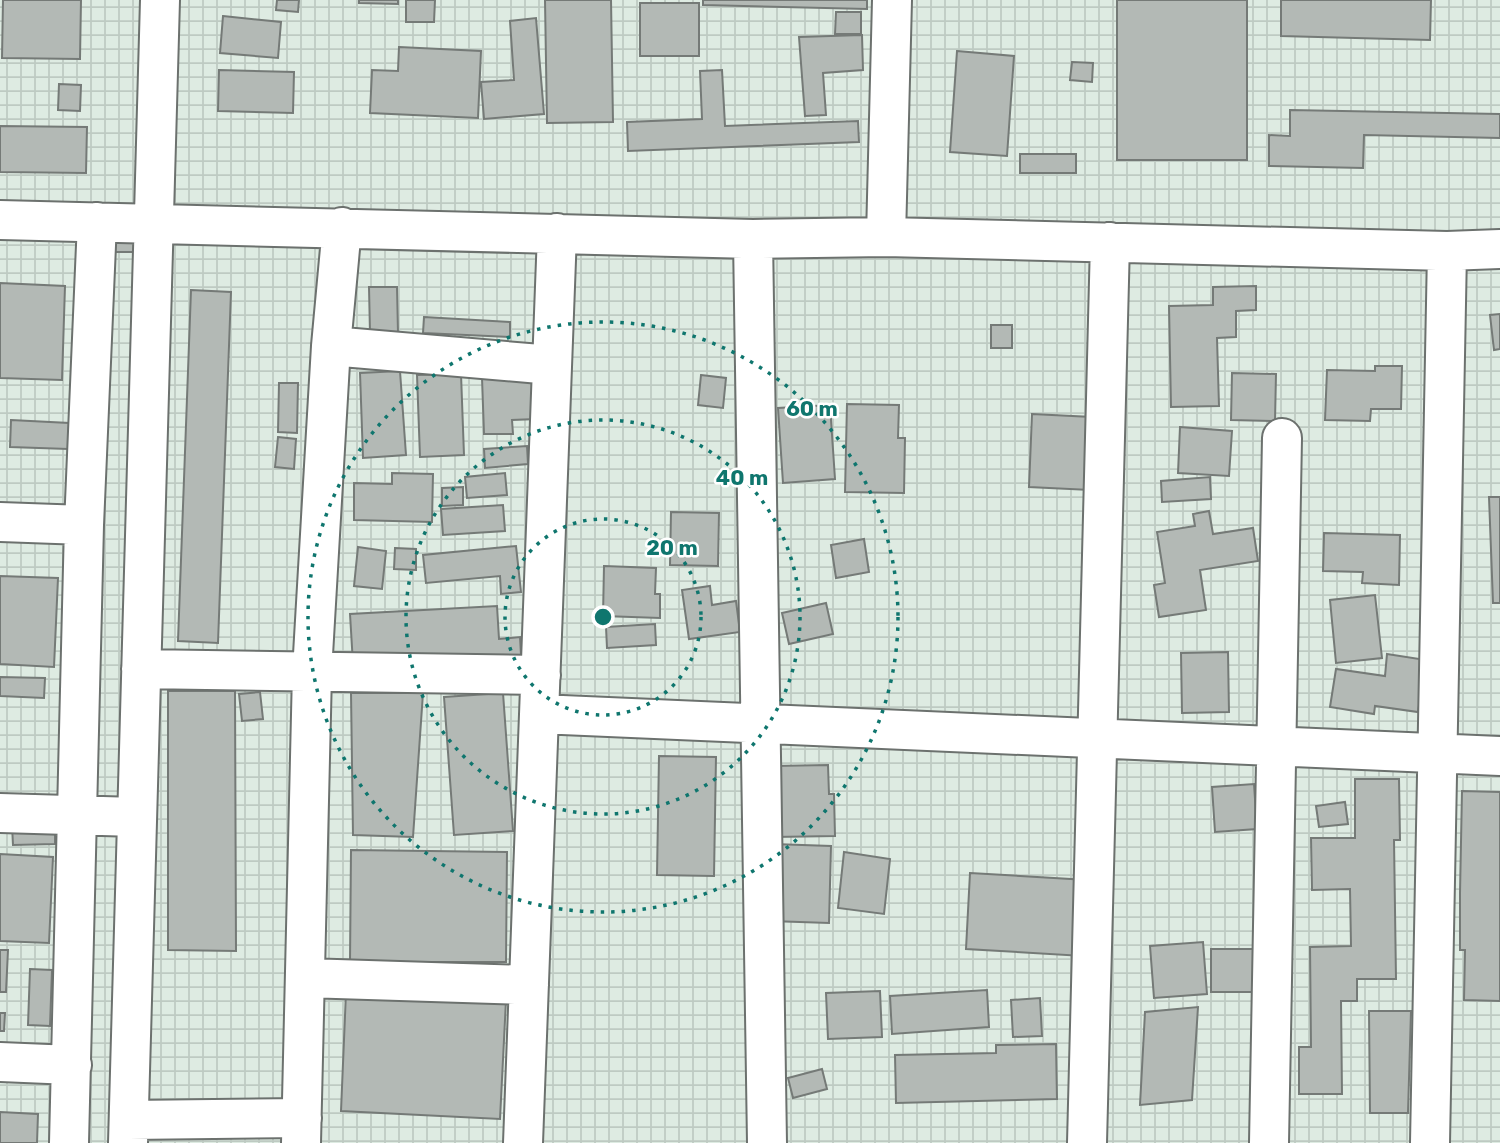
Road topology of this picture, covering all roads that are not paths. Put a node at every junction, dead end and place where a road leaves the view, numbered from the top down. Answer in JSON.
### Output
{"nodes":[{"id":1,"x":160,"y":0,"type":"edge"},
{"id":2,"x":892,"y":0,"type":"edge"},
{"id":3,"x":0,"y":220,"type":"edge"},
{"id":4,"x":97,"y":222,"type":"junction"},
{"id":5,"x":153,"y":223,"type":"junction"},
{"id":6,"x":342,"y":227,"type":"junction"},
{"id":7,"x":557,"y":233,"type":"junction"},
{"id":8,"x":886,"y":237,"type":"junction"},
{"id":9,"x":753,"y":239,"type":"junction"},
{"id":10,"x":1110,"y":242,"type":"junction"},
{"id":11,"x":1500,"y":249,"type":"edge"},
{"id":12,"x":1447,"y":251,"type":"junction"},
{"id":13,"x":331,"y":346,"type":"junction"},
{"id":14,"x":552,"y":365,"type":"junction"},
{"id":15,"x":1282,"y":438,"type":"dead end"},
{"id":16,"x":0,"y":522,"type":"edge"},
{"id":17,"x":84,"y":525,"type":"junction"},
{"id":18,"x":141,"y":669,"type":"junction"},
{"id":19,"x":312,"y":672,"type":"junction"},
{"id":20,"x":541,"y":675,"type":"junction"},
{"id":21,"x":539,"y":714,"type":"junction"},
{"id":22,"x":759,"y":723,"type":"junction"},
{"id":23,"x":1098,"y":738,"type":"junction"},
{"id":24,"x":1274,"y":746,"type":"junction"},
{"id":25,"x":1437,"y":753,"type":"junction"},
{"id":26,"x":1500,"y":756,"type":"edge"},
{"id":27,"x":0,"y":813,"type":"edge"},
{"id":28,"x":79,"y":815,"type":"junction"},
{"id":29,"x":136,"y":817,"type":"junction"},
{"id":30,"x":305,"y":978,"type":"junction"},
{"id":31,"x":530,"y":985,"type":"junction"},
{"id":32,"x":0,"y":1062,"type":"edge"},
{"id":33,"x":72,"y":1065,"type":"junction"},
{"id":34,"x":128,"y":1131,"type":"edge"},
{"id":35,"x":302,"y":1131,"type":"edge"},
{"id":36,"x":69,"y":1143,"type":"edge"},
{"id":37,"x":523,"y":1143,"type":"edge"},
{"id":38,"x":766,"y":1143,"type":"edge"},
{"id":39,"x":1087,"y":1143,"type":"edge"},
{"id":40,"x":1269,"y":1143,"type":"edge"},
{"id":41,"x":1430,"y":1143,"type":"edge"}],
"edges":[{"from":1,"to":5,"type":"street"},
{"from":2,"to":8,"type":"street"},
{"from":3,"to":4,"type":"street"},
{"from":4,"to":5,"type":"street"},
{"from":4,"to":17,"type":"street"},
{"from":5,"to":6,"type":"street"},
{"from":5,"to":18,"type":"street"},
{"from":6,"to":7,"type":"street"},
{"from":6,"to":13,"type":"street"},
{"from":7,"to":9,"type":"street"},
{"from":7,"to":14,"type":"street"},
{"from":8,"to":9,"type":"street"},
{"from":8,"to":10,"type":"street"},
{"from":9,"to":22,"type":"street"},
{"from":10,"to":12,"type":"street"},
{"from":10,"to":23,"type":"street"},
{"from":11,"to":12,"type":"street"},
{"from":12,"to":25,"type":"street"},
{"from":13,"to":14,"type":"street"},
{"from":13,"to":19,"type":"street"},
{"from":14,"to":20,"type":"street"},
{"from":15,"to":24,"type":"street"},
{"from":16,"to":17,"type":"street"},
{"from":17,"to":28,"type":"street"},
{"from":18,"to":19,"type":"street"},
{"from":18,"to":29,"type":"street"},
{"from":19,"to":20,"type":"street"},
{"from":19,"to":30,"type":"street"},
{"from":20,"to":21,"type":"street"},
{"from":21,"to":22,"type":"street"},
{"from":21,"to":31,"type":"street"},
{"from":22,"to":23,"type":"street"},
{"from":22,"to":38,"type":"street"},
{"from":23,"to":24,"type":"street"},
{"from":23,"to":39,"type":"street"},
{"from":24,"to":25,"type":"street"},
{"from":24,"to":40,"type":"street"},
{"from":25,"to":26,"type":"street"},
{"from":25,"to":41,"type":"street"},
{"from":27,"to":28,"type":"street"},
{"from":28,"to":29,"type":"street"},
{"from":28,"to":33,"type":"street"},
{"from":29,"to":34,"type":"street"},
{"from":30,"to":31,"type":"street"},
{"from":30,"to":35,"type":"street"},
{"from":31,"to":37,"type":"street"},
{"from":32,"to":33,"type":"street"},
{"from":33,"to":36,"type":"street"},
{"from":34,"to":35,"type":"street"}]}
